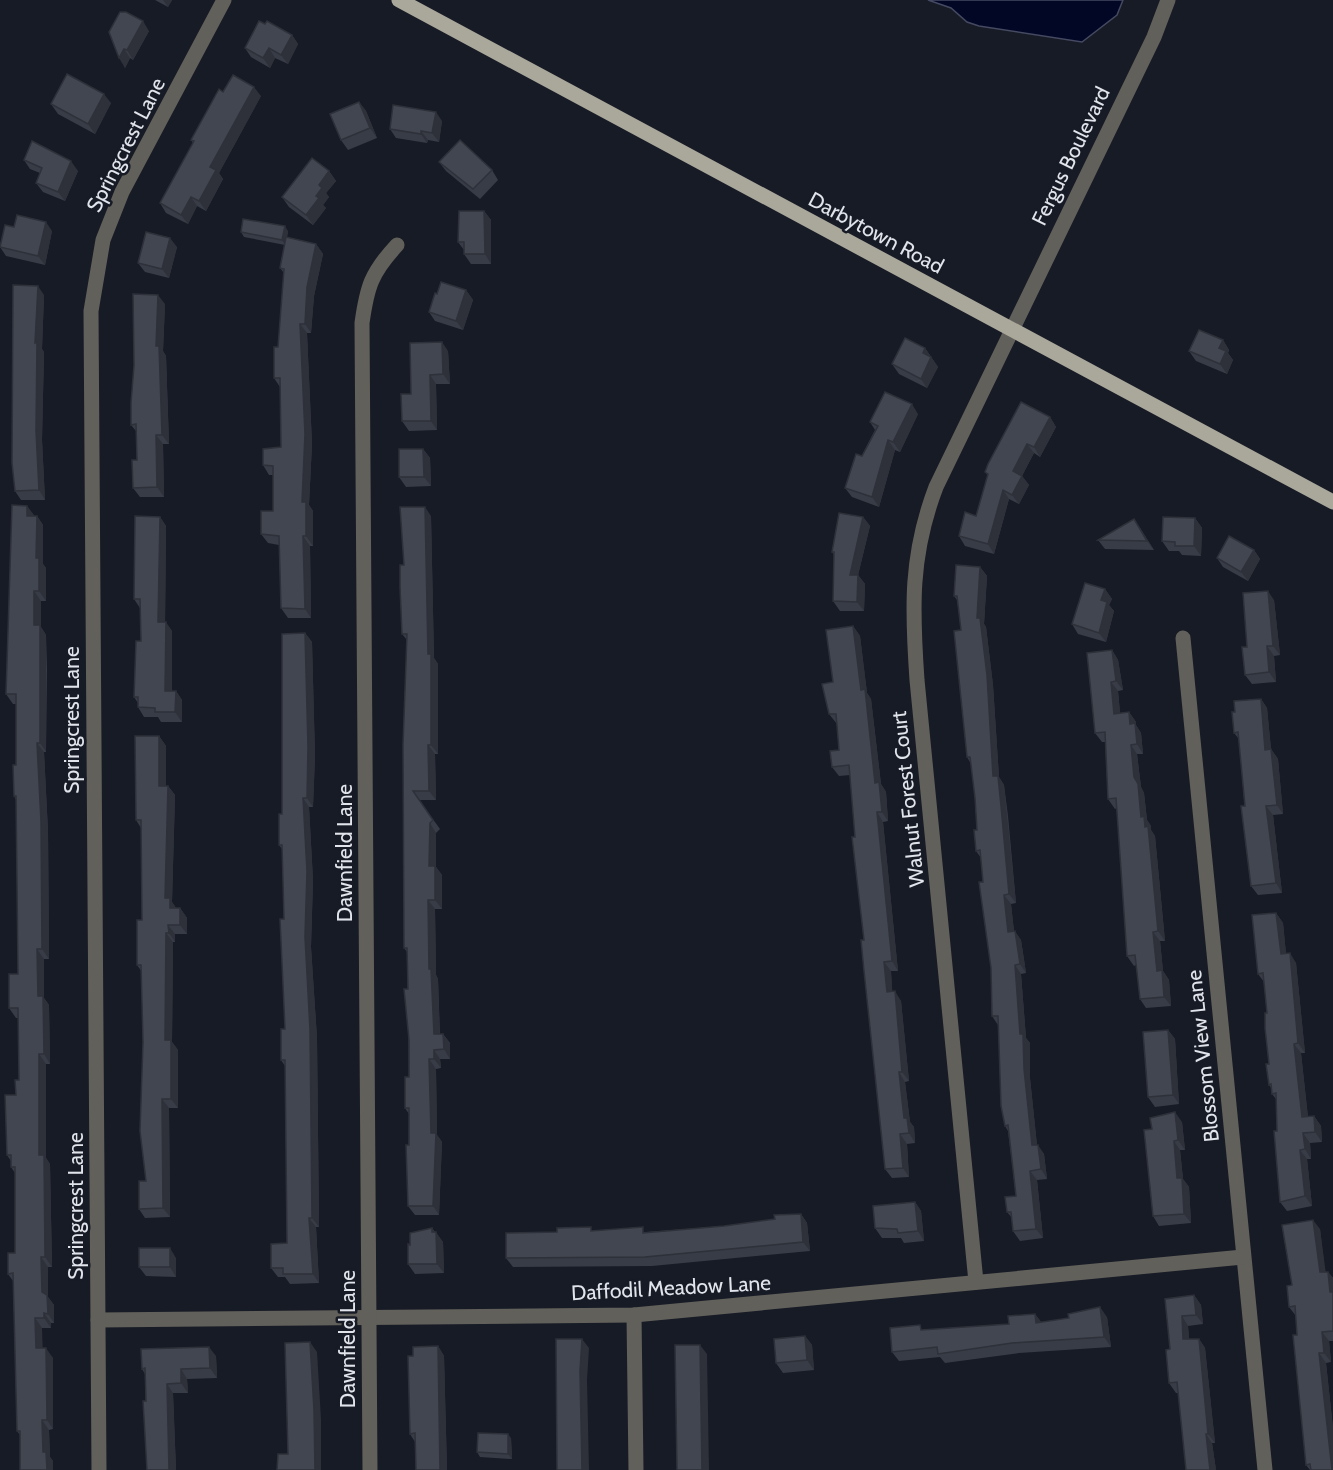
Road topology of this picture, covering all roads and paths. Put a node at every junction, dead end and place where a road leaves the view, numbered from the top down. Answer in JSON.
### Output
{"nodes":[{"id":1,"x":224,"y":0,"type":"edge"},
{"id":2,"x":399,"y":0,"type":"edge"},
{"id":3,"x":1168,"y":0,"type":"edge"},
{"id":4,"x":397,"y":245,"type":"dead end"},
{"id":5,"x":1010,"y":329,"type":"junction"},
{"id":6,"x":1333,"y":502,"type":"edge"},
{"id":7,"x":1183,"y":638,"type":"dead end"},
{"id":8,"x":1243,"y":1257,"type":"junction"},
{"id":9,"x":976,"y":1282,"type":"junction"},
{"id":10,"x":634,"y":1315,"type":"junction"},
{"id":11,"x":369,"y":1317,"type":"junction"},
{"id":12,"x":98,"y":1320,"type":"junction"},
{"id":13,"x":99,"y":1470,"type":"edge"},
{"id":14,"x":370,"y":1470,"type":"edge"},
{"id":15,"x":636,"y":1470,"type":"edge"},
{"id":16,"x":1264,"y":1470,"type":"edge"}],
"edges":[{"from":1,"to":12,"type":"street","name":"Springcrest Lane"},
{"from":2,"to":5,"type":"main road","name":"Darbytown Road"},
{"from":3,"to":5,"type":"street","name":"Fergus Boulevard"},
{"from":4,"to":11,"type":"street","name":"Dawnfield Lane"},
{"from":5,"to":6,"type":"main road","name":"Darbytown Road"},
{"from":5,"to":9,"type":"street","name":"Walnut Forest Court"},
{"from":7,"to":8,"type":"street","name":"Blossom View Lane"},
{"from":8,"to":9,"type":"street","name":"Daffodil Meadow Lane"},
{"from":8,"to":16,"type":"street","name":"Blossom View Lane"},
{"from":9,"to":10,"type":"street","name":"Daffodil Meadow Lane"},
{"from":10,"to":11,"type":"street","name":"Daffodil Meadow Lane"},
{"from":10,"to":15,"type":"street"},
{"from":11,"to":12,"type":"street","name":"Daffodil Meadow Lane"},
{"from":11,"to":14,"type":"street","name":"Dawnfield Lane"},
{"from":12,"to":13,"type":"street","name":"Springcrest Lane"}]}
